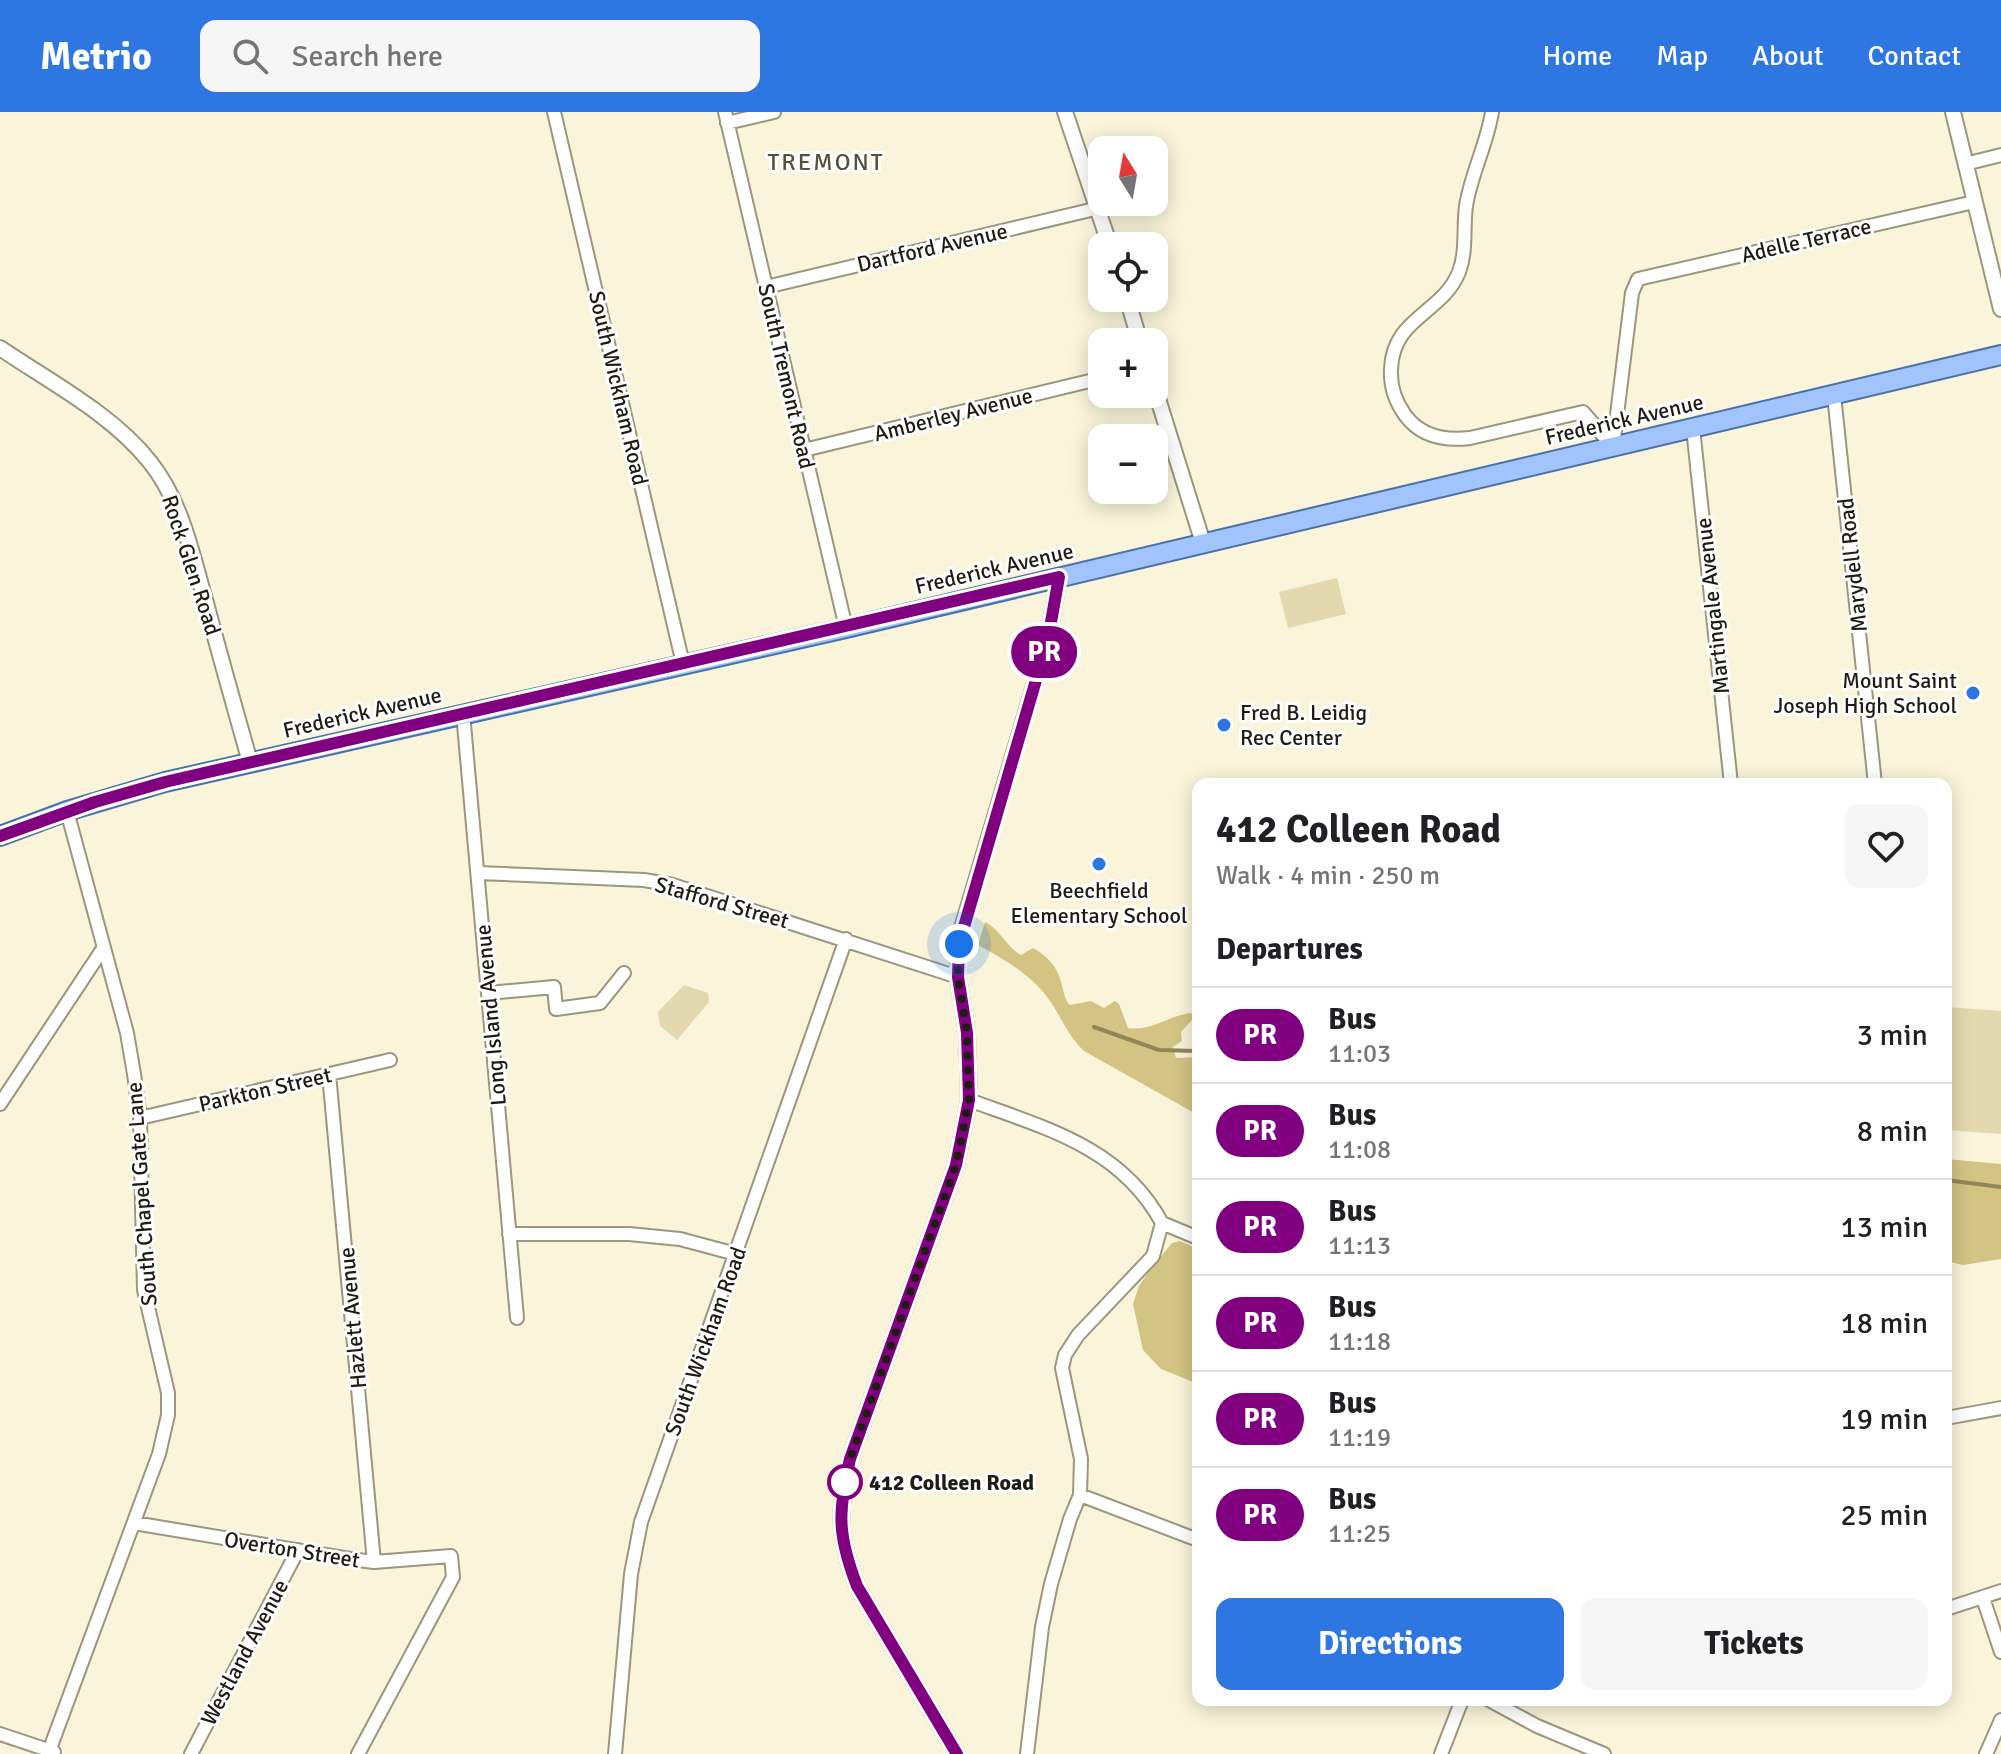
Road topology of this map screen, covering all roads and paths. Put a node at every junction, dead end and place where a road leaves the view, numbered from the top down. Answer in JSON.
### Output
{"nodes":[{"id":1,"x":554,"y":112,"type":"edge"},
{"id":2,"x":774,"y":112,"type":"edge"},
{"id":3,"x":1065,"y":112,"type":"edge"},
{"id":4,"x":1492,"y":112,"type":"edge"},
{"id":5,"x":1953,"y":112,"type":"edge"},
{"id":6,"x":726,"y":118,"type":"edge"},
{"id":7,"x":2001,"y":155,"type":"edge"},
{"id":8,"x":1965,"y":164,"type":"junction"},
{"id":9,"x":1088,"y":177,"type":"edge"},
{"id":10,"x":1974,"y":202,"type":"junction"},
{"id":11,"x":1088,"y":211,"type":"edge"},
{"id":12,"x":766,"y":287,"type":"junction"},
{"id":13,"x":2001,"y":309,"type":"edge"},
{"id":14,"x":0,"y":348,"type":"edge"},
{"id":15,"x":2001,"y":355,"type":"edge"},
{"id":16,"x":1088,"y":381,"type":"edge"},
{"id":17,"x":1834,"y":395,"type":"junction"},
{"id":18,"x":1161,"y":408,"type":"edge"},
{"id":19,"x":1693,"y":428,"type":"junction"},
{"id":20,"x":1613,"y":447,"type":"junction"},
{"id":21,"x":804,"y":450,"type":"junction"},
{"id":22,"x":1203,"y":543,"type":"junction"},
{"id":23,"x":1059,"y":577,"type":"junction"},
{"id":24,"x":846,"y":628,"type":"junction"},
{"id":25,"x":683,"y":664,"type":"junction"},
{"id":26,"x":463,"y":713,"type":"junction"},
{"id":27,"x":250,"y":762,"type":"junction"},
{"id":28,"x":1730,"y":778,"type":"edge"},
{"id":29,"x":1874,"y":778,"type":"edge"},
{"id":30,"x":67,"y":811,"type":"junction"},
{"id":31,"x":0,"y":836,"type":"edge"},
{"id":32,"x":478,"y":873,"type":"junction"},
{"id":33,"x":846,"y":939,"type":"junction"},
{"id":34,"x":104,"y":947,"type":"junction"},
{"id":35,"x":624,"y":973,"type":"dead end"},
{"id":36,"x":958,"y":977,"type":"junction"},
{"id":37,"x":488,"y":993,"type":"junction"},
{"id":38,"x":390,"y":1060,"type":"dead end"},
{"id":39,"x":329,"y":1074,"type":"junction"},
{"id":40,"x":969,"y":1100,"type":"junction"},
{"id":41,"x":0,"y":1104,"type":"edge"},
{"id":42,"x":140,"y":1118,"type":"junction"},
{"id":43,"x":1162,"y":1223,"type":"junction"},
{"id":44,"x":509,"y":1234,"type":"junction"},
{"id":45,"x":1192,"y":1236,"type":"edge"},
{"id":46,"x":736,"y":1254,"type":"junction"},
{"id":47,"x":517,"y":1318,"type":"dead end"},
{"id":48,"x":2001,"y":1408,"type":"edge"},
{"id":49,"x":1952,"y":1417,"type":"edge"},
{"id":50,"x":1080,"y":1495,"type":"junction"},
{"id":51,"x":134,"y":1523,"type":"junction"},
{"id":52,"x":1192,"y":1538,"type":"edge"},
{"id":53,"x":298,"y":1550,"type":"junction"},
{"id":54,"x":374,"y":1562,"type":"junction"},
{"id":55,"x":2001,"y":1591,"type":"edge"},
{"id":56,"x":1983,"y":1598,"type":"junction"},
{"id":57,"x":1952,"y":1607,"type":"edge"},
{"id":58,"x":2001,"y":1652,"type":"edge"},
{"id":59,"x":1460,"y":1706,"type":"edge"},
{"id":60,"x":1500,"y":1706,"type":"edge"},
{"id":61,"x":2001,"y":1720,"type":"edge"},
{"id":62,"x":0,"y":1734,"type":"edge"},
{"id":63,"x":51,"y":1753,"type":"edge"},
{"id":64,"x":191,"y":1754,"type":"edge"},
{"id":65,"x":358,"y":1754,"type":"edge"},
{"id":66,"x":615,"y":1754,"type":"edge"},
{"id":67,"x":957,"y":1754,"type":"edge"},
{"id":68,"x":1027,"y":1754,"type":"edge"},
{"id":69,"x":1441,"y":1754,"type":"edge"},
{"id":70,"x":1604,"y":1754,"type":"edge"},
{"id":71,"x":1986,"y":1754,"type":"edge"}],
"edges":[{"from":1,"to":25,"type":"street","name":"South Wickham Road"},
{"from":2,"to":6,"type":"street"},
{"from":3,"to":9,"type":"street"},
{"from":4,"to":20,"type":"street"},
{"from":5,"to":8,"type":"street"},
{"from":6,"to":12,"type":"street","name":"South Tremont Road"},
{"from":7,"to":8,"type":"street"},
{"from":8,"to":10,"type":"street"},
{"from":10,"to":13,"type":"street"},
{"from":10,"to":20,"type":"street","name":"Adelle Terrace"},
{"from":11,"to":12,"type":"street","name":"Dartford Avenue"},
{"from":12,"to":21,"type":"street","name":"South Tremont Road"},
{"from":14,"to":27,"type":"street","name":"Rock Glen Road"},
{"from":15,"to":17,"type":"main road","name":"Frederick Avenue"},
{"from":16,"to":21,"type":"street","name":"Amberley Avenue"},
{"from":17,"to":19,"type":"main road","name":"Frederick Avenue"},
{"from":17,"to":29,"type":"street","name":"Marydell Road"},
{"from":18,"to":22,"type":"street"},
{"from":19,"to":20,"type":"main road","name":"Frederick Avenue"},
{"from":19,"to":28,"type":"street","name":"Martingale Avenue"},
{"from":20,"to":22,"type":"main road","name":"Frederick Avenue"},
{"from":21,"to":24,"type":"street","name":"South Tremont Road"},
{"from":22,"to":23,"type":"main road","name":"Frederick Avenue"},
{"from":23,"to":24,"type":"main road","name":"Frederick Avenue"},
{"from":23,"to":36,"type":"street"},
{"from":24,"to":25,"type":"main road","name":"Frederick Avenue"},
{"from":25,"to":26,"type":"main road","name":"Frederick Avenue"},
{"from":26,"to":27,"type":"main road","name":"Frederick Avenue"},
{"from":26,"to":32,"type":"street","name":"Long Island Avenue"},
{"from":27,"to":30,"type":"main road","name":"Frederick Avenue"},
{"from":30,"to":31,"type":"main road","name":"Frederick Avenue"},
{"from":30,"to":34,"type":"street","name":"South Chapel Gate Lane"},
{"from":32,"to":33,"type":"street","name":"Stafford Street"},
{"from":32,"to":37,"type":"street","name":"Long Island Avenue"},
{"from":33,"to":36,"type":"street","name":"Stafford Street"},
{"from":33,"to":46,"type":"street","name":"South Wickham Road"},
{"from":34,"to":41,"type":"street"},
{"from":34,"to":42,"type":"street","name":"South Chapel Gate Lane"},
{"from":35,"to":37,"type":"street"},
{"from":36,"to":40,"type":"street"},
{"from":37,"to":44,"type":"street","name":"Long Island Avenue"},
{"from":38,"to":39,"type":"street","name":"Parkton Street"},
{"from":39,"to":42,"type":"street","name":"Parkton Street"},
{"from":39,"to":54,"type":"street","name":"Hazlett Avenue"},
{"from":40,"to":43,"type":"street"},
{"from":40,"to":67,"type":"street"},
{"from":42,"to":51,"type":"street","name":"South Chapel Gate Lane"},
{"from":43,"to":45,"type":"street"},
{"from":43,"to":50,"type":"street"},
{"from":44,"to":46,"type":"street"},
{"from":44,"to":47,"type":"street","name":"Long Island Avenue"},
{"from":46,"to":66,"type":"street","name":"South Wickham Road"},
{"from":48,"to":49,"type":"street"},
{"from":50,"to":52,"type":"street"},
{"from":50,"to":68,"type":"street"},
{"from":51,"to":53,"type":"street","name":"Overton Street"},
{"from":51,"to":63,"type":"street","name":"South Chapel Gate Lane"},
{"from":53,"to":54,"type":"street","name":"Overton Street"},
{"from":53,"to":64,"type":"street","name":"Westland Avenue"},
{"from":54,"to":65,"type":"street","name":"Overton Street"},
{"from":55,"to":56,"type":"street"},
{"from":56,"to":57,"type":"street"},
{"from":56,"to":58,"type":"street"},
{"from":59,"to":69,"type":"street"},
{"from":60,"to":70,"type":"street"},
{"from":61,"to":71,"type":"street"},
{"from":62,"to":63,"type":"street"}]}
